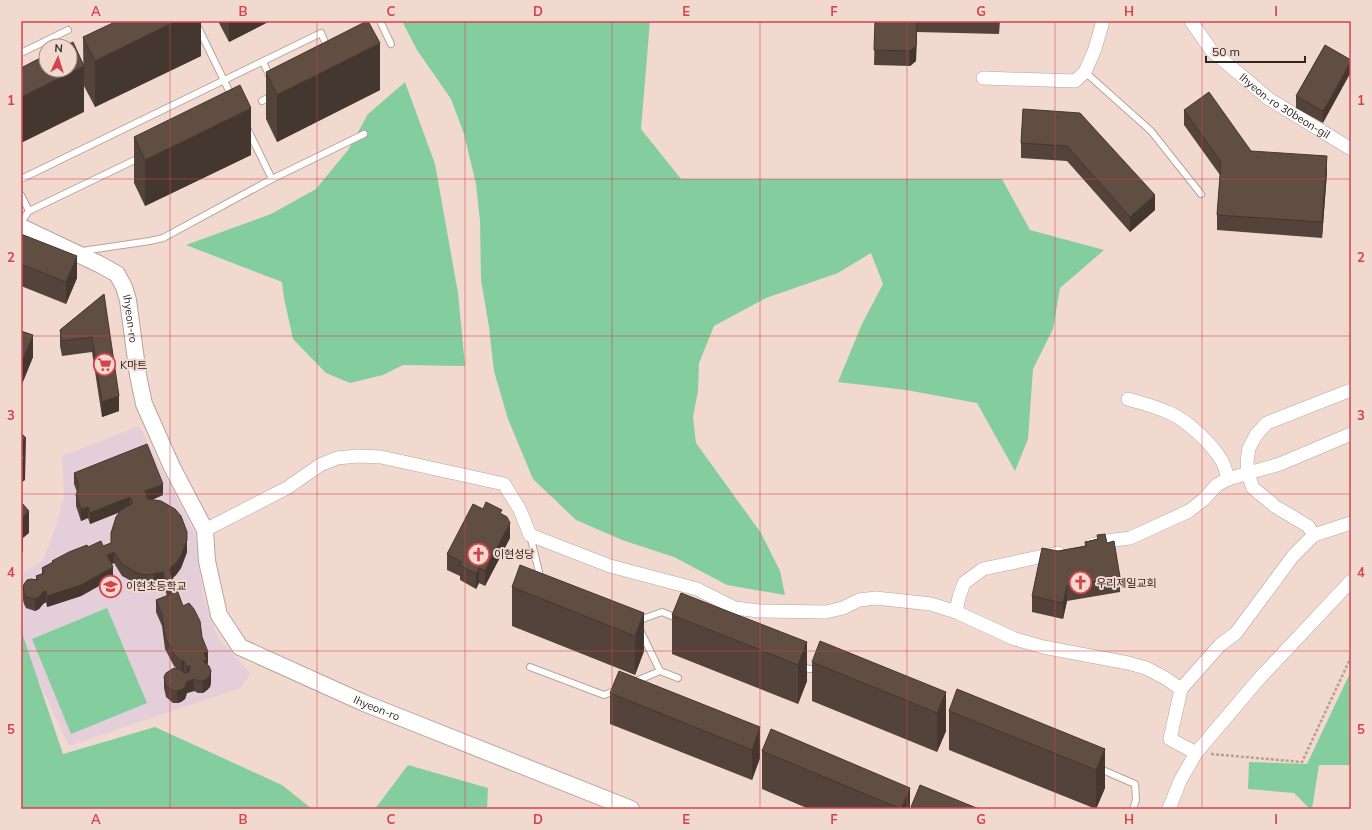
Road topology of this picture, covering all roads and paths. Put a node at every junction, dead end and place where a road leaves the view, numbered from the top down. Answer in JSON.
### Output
{"nodes":[{"id":1,"x":194,"y":21,"type":"edge"},
{"id":2,"x":380,"y":21,"type":"edge"},
{"id":3,"x":1103,"y":21,"type":"edge"},
{"id":4,"x":1191,"y":21,"type":"edge"},
{"id":5,"x":68,"y":30,"type":"dead end"},
{"id":6,"x":391,"y":44,"type":"dead end"},
{"id":7,"x":21,"y":53,"type":"edge"},
{"id":8,"x":332,"y":57,"type":"edge"},
{"id":9,"x":263,"y":62,"type":"junction"},
{"id":10,"x":1085,"y":72,"type":"junction"},
{"id":11,"x":982,"y":78,"type":"dead end"},
{"id":12,"x":224,"y":80,"type":"junction"},
{"id":13,"x":234,"y":101,"type":"edge"},
{"id":14,"x":262,"y":101,"type":"dead end"},
{"id":15,"x":245,"y":122,"type":"edge"},
{"id":16,"x":364,"y":134,"type":"dead end"},
{"id":17,"x":1351,"y":149,"type":"edge"},
{"id":18,"x":150,"y":153,"type":"edge"},
{"id":19,"x":21,"y":178,"type":"edge"},
{"id":20,"x":272,"y":179,"type":"junction"},
{"id":21,"x":1201,"y":194,"type":"dead end"},
{"id":22,"x":21,"y":195,"type":"edge"},
{"id":23,"x":29,"y":211,"type":"junction"},
{"id":24,"x":21,"y":223,"type":"edge"},
{"id":25,"x":21,"y":227,"type":"edge"},
{"id":26,"x":1351,"y":390,"type":"edge"},
{"id":27,"x":1128,"y":399,"type":"dead end"},
{"id":28,"x":1351,"y":434,"type":"edge"},
{"id":29,"x":1248,"y":474,"type":"junction"},
{"id":30,"x":1228,"y":479,"type":"junction"},
{"id":31,"x":1351,"y":523,"type":"edge"},
{"id":32,"x":205,"y":530,"type":"junction"},
{"id":33,"x":530,"y":535,"type":"junction"},
{"id":34,"x":1314,"y":536,"type":"junction"},
{"id":35,"x":1351,"y":581,"type":"edge"},
{"id":36,"x":543,"y":586,"type":"edge"},
{"id":37,"x":956,"y":612,"type":"junction"},
{"id":38,"x":628,"y":619,"type":"edge"},
{"id":39,"x":684,"y":621,"type":"edge"},
{"id":40,"x":636,"y":622,"type":"junction"},
{"id":41,"x":1351,"y":657,"type":"edge"},
{"id":42,"x":794,"y":663,"type":"edge"},
{"id":43,"x":530,"y":668,"type":"dead end"},
{"id":44,"x":828,"y":670,"type":"edge"},
{"id":45,"x":660,"y":671,"type":"junction"},
{"id":46,"x":678,"y":678,"type":"dead end"},
{"id":47,"x":1181,"y":689,"type":"junction"},
{"id":48,"x":1196,"y":753,"type":"junction"},
{"id":49,"x":1094,"y":766,"type":"edge"},
{"id":50,"x":631,"y":809,"type":"edge"},
{"id":51,"x":1133,"y":809,"type":"edge"},
{"id":52,"x":1169,"y":809,"type":"edge"}],
"edges":[{"from":1,"to":12,"type":"lane"},
{"from":2,"to":6,"type":"lane"},
{"from":3,"to":10,"type":"street"},
{"from":4,"to":17,"type":"street","name":"Ihyeon-ro 30beon-gil"},
{"from":5,"to":7,"type":"lane"},
{"from":8,"to":9,"type":"lane"},
{"from":9,"to":12,"type":"lane"},
{"from":9,"to":14,"type":"lane"},
{"from":10,"to":11,"type":"street"},
{"from":10,"to":21,"type":"lane"},
{"from":12,"to":13,"type":"lane"},
{"from":12,"to":19,"type":"lane"},
{"from":15,"to":20,"type":"lane"},
{"from":16,"to":20,"type":"lane"},
{"from":18,"to":23,"type":"lane"},
{"from":20,"to":24,"type":"lane"},
{"from":22,"to":23,"type":"lane"},
{"from":23,"to":24,"type":"lane"},
{"from":25,"to":32,"type":"street","name":"Ihyeon-ro"},
{"from":26,"to":29,"type":"street"},
{"from":27,"to":30,"type":"street"},
{"from":28,"to":29,"type":"street"},
{"from":29,"to":30,"type":"street"},
{"from":29,"to":34,"type":"street"},
{"from":30,"to":37,"type":"street"},
{"from":31,"to":34,"type":"street"},
{"from":32,"to":33,"type":"street"},
{"from":32,"to":50,"type":"street","name":"Ihyeon-ro"},
{"from":33,"to":36,"type":"lane"},
{"from":33,"to":37,"type":"street"},
{"from":34,"to":47,"type":"street"},
{"from":35,"to":48,"type":"street"},
{"from":37,"to":47,"type":"street"},
{"from":38,"to":40,"type":"lane"},
{"from":39,"to":40,"type":"lane"},
{"from":40,"to":45,"type":"lane"},
{"from":41,"to":48,"type":"path"},
{"from":42,"to":44,"type":"lane"},
{"from":43,"to":45,"type":"lane"},
{"from":45,"to":46,"type":"lane"},
{"from":47,"to":48,"type":"street"},
{"from":48,"to":52,"type":"street"},
{"from":49,"to":51,"type":"lane"}]}
